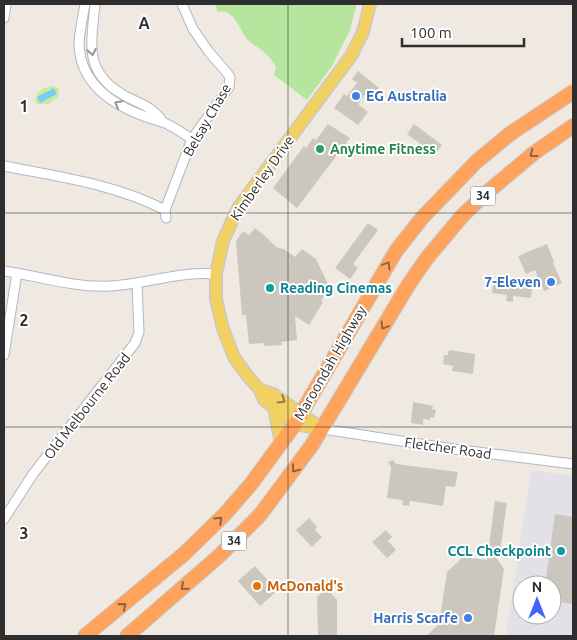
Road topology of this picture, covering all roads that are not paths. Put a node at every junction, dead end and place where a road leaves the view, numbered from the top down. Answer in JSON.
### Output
{"nodes":[{"id":1,"x":6,"y":4,"type":"edge"},
{"id":2,"x":84,"y":4,"type":"edge"},
{"id":3,"x":95,"y":4,"type":"edge"},
{"id":4,"x":182,"y":4,"type":"edge"},
{"id":5,"x":370,"y":4,"type":"edge"},
{"id":6,"x":4,"y":18,"type":"edge"},
{"id":7,"x":573,"y":92,"type":"edge"},
{"id":8,"x":163,"y":122,"type":"junction"},
{"id":9,"x":573,"y":126,"type":"edge"},
{"id":10,"x":192,"y":139,"type":"junction"},
{"id":11,"x":4,"y":166,"type":"edge"},
{"id":12,"x":4,"y":271,"type":"edge"},
{"id":13,"x":17,"y":273,"type":"junction"},
{"id":14,"x":216,"y":274,"type":"junction"},
{"id":15,"x":138,"y":283,"type":"junction"},
{"id":16,"x":4,"y":356,"type":"edge"},
{"id":17,"x":260,"y":390,"type":"junction"},
{"id":18,"x":274,"y":408,"type":"junction"},
{"id":19,"x":299,"y":419,"type":"junction"},
{"id":20,"x":323,"y":429,"type":"junction"},
{"id":21,"x":281,"y":444,"type":"junction"},
{"id":22,"x":573,"y":464,"type":"edge"},
{"id":23,"x":4,"y":518,"type":"edge"},
{"id":24,"x":85,"y":636,"type":"edge"},
{"id":25,"x":126,"y":636,"type":"edge"}],
"edges":[{"from":1,"to":6,"type":"street"},
{"from":8,"to":2,"type":"street","one_way":true},
{"from":3,"to":8,"type":"street","one_way":true},
{"from":4,"to":10,"type":"street","name":"Belsay Chase"},
{"from":5,"to":14,"type":"main road","name":"Kimberley Drive"},
{"from":19,"to":7,"type":"highway","name":"Maroondah Highway","number":"34","one_way":true},
{"from":8,"to":10,"type":"street"},
{"from":9,"to":20,"type":"highway","name":"Maroondah Highway","number":"34","one_way":true},
{"from":10,"to":11,"type":"street","name":"Belsay Chase"},
{"from":12,"to":13,"type":"street"},
{"from":13,"to":15,"type":"street"},
{"from":13,"to":16,"type":"street"},
{"from":14,"to":15,"type":"street"},
{"from":14,"to":17,"type":"main road","name":"Kimberley Drive"},
{"from":15,"to":23,"type":"street","name":"Old Melbourne Road"},
{"from":17,"to":18,"type":"main road","name":"Kimberley Drive"},
{"from":17,"to":19,"type":"main road","name":"Kimberley Drive","one_way":true},
{"from":18,"to":19,"type":"main road","name":"Kimberley Drive"},
{"from":18,"to":21,"type":"main road"},
{"from":19,"to":20,"type":"main road","name":"Kimberley Drive"},
{"from":19,"to":21,"type":"highway","name":"Maroondah Highway","number":"34"},
{"from":20,"to":22,"type":"street","name":"Fletcher Road"},
{"from":20,"to":25,"type":"highway","name":"Maroondah Highway","number":"34","one_way":true},
{"from":24,"to":21,"type":"highway","name":"Maroondah Highway","number":"34","one_way":true}]}
